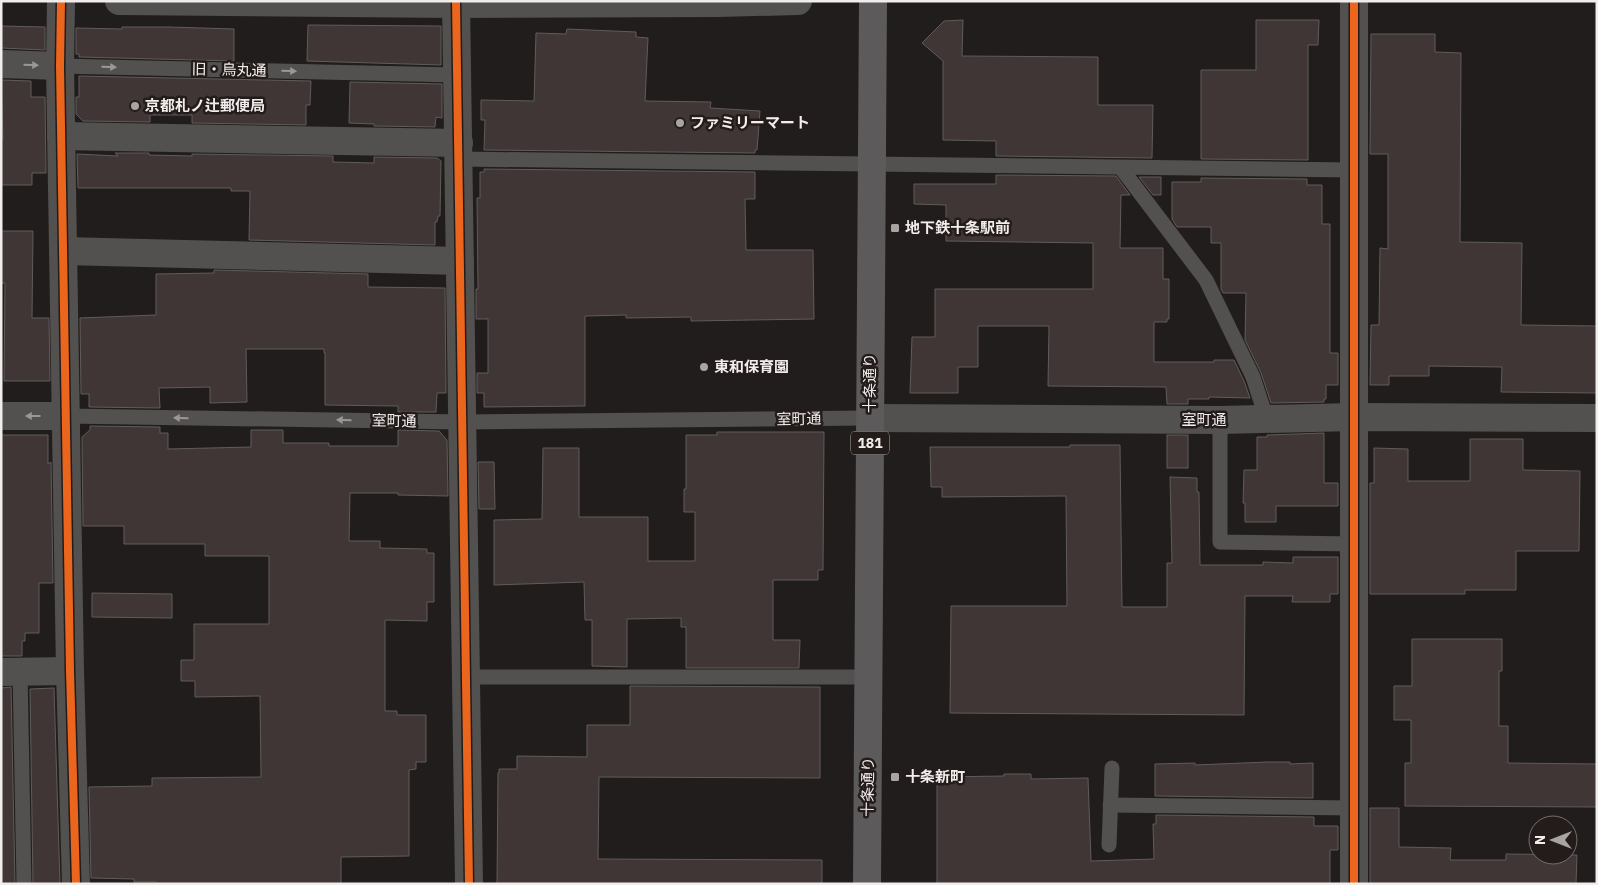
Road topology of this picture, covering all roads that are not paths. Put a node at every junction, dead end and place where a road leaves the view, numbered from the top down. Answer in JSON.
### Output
{"nodes":[{"id":1,"x":61,"y":1,"type":"edge"},
{"id":2,"x":119,"y":1,"type":"edge"},
{"id":3,"x":798,"y":1,"type":"edge"},
{"id":4,"x":873,"y":1,"type":"edge"},
{"id":5,"x":1354,"y":1,"type":"edge"},
{"id":6,"x":456,"y":2,"type":"edge"},
{"id":7,"x":1,"y":64,"type":"edge"},
{"id":8,"x":60,"y":66,"type":"junction"},
{"id":9,"x":457,"y":75,"type":"junction"},
{"id":10,"x":61,"y":136,"type":"junction"},
{"id":11,"x":459,"y":151,"type":"junction"},
{"id":12,"x":872,"y":164,"type":"junction"},
{"id":13,"x":1121,"y":168,"type":"junction"},
{"id":14,"x":1354,"y":170,"type":"junction"},
{"id":15,"x":63,"y":251,"type":"junction"},
{"id":16,"x":460,"y":261,"type":"junction"},
{"id":17,"x":1,"y":416,"type":"edge"},
{"id":18,"x":66,"y":416,"type":"junction"},
{"id":19,"x":1354,"y":417,"type":"junction"},
{"id":20,"x":870,"y":418,"type":"junction"},
{"id":21,"x":1597,"y":418,"type":"edge"},
{"id":22,"x":1220,"y":420,"type":"junction"},
{"id":23,"x":1268,"y":420,"type":"junction"},
{"id":24,"x":462,"y":422,"type":"junction"},
{"id":25,"x":1354,"y":544,"type":"junction"},
{"id":26,"x":70,"y":671,"type":"junction"},
{"id":27,"x":11,"y":672,"type":"edge"},
{"id":28,"x":466,"y":677,"type":"junction"},
{"id":29,"x":869,"y":677,"type":"junction"},
{"id":30,"x":1112,"y":768,"type":"dead end"},
{"id":31,"x":1110,"y":805,"type":"junction"},
{"id":32,"x":1354,"y":808,"type":"junction"},
{"id":33,"x":1109,"y":845,"type":"dead end"},
{"id":34,"x":24,"y":884,"type":"edge"},
{"id":35,"x":76,"y":884,"type":"edge"},
{"id":36,"x":469,"y":884,"type":"edge"},
{"id":37,"x":867,"y":884,"type":"edge"},
{"id":38,"x":1354,"y":884,"type":"edge"}],
"edges":[{"from":1,"to":8,"type":"street"},
{"from":2,"to":6,"type":"street"},
{"from":3,"to":6,"type":"street"},
{"from":4,"to":12,"type":"main road","name":"十条通り","number":"181"},
{"from":5,"to":14,"type":"street"},
{"from":6,"to":9,"type":"street"},
{"from":7,"to":8,"type":"street","name":"旧・烏丸通","one_way":true},
{"from":8,"to":9,"type":"lane","name":"旧・烏丸通","one_way":true},
{"from":8,"to":10,"type":"street"},
{"from":9,"to":11,"type":"street"},
{"from":10,"to":11,"type":"street"},
{"from":10,"to":15,"type":"street"},
{"from":11,"to":12,"type":"lane"},
{"from":11,"to":16,"type":"street"},
{"from":12,"to":13,"type":"lane"},
{"from":12,"to":20,"type":"main road","name":"十条通り","number":"181"},
{"from":13,"to":14,"type":"lane"},
{"from":13,"to":23,"type":"lane"},
{"from":14,"to":19,"type":"street"},
{"from":15,"to":16,"type":"street"},
{"from":15,"to":18,"type":"street"},
{"from":16,"to":24,"type":"street"},
{"from":18,"to":17,"type":"street","name":"室町通","one_way":true},
{"from":24,"to":18,"type":"lane","name":"室町通","one_way":true},
{"from":18,"to":26,"type":"street"},
{"from":19,"to":21,"type":"street","name":"室町通"},
{"from":19,"to":23,"type":"street","name":"室町通"},
{"from":19,"to":25,"type":"street"},
{"from":20,"to":22,"type":"street","name":"室町通"},
{"from":20,"to":24,"type":"lane","name":"室町通"},
{"from":20,"to":29,"type":"main road","name":"十条通り","number":"181"},
{"from":22,"to":23,"type":"street","name":"室町通"},
{"from":22,"to":25,"type":"lane"},
{"from":24,"to":28,"type":"street"},
{"from":25,"to":32,"type":"street"},
{"from":26,"to":27,"type":"street"},
{"from":26,"to":35,"type":"street"},
{"from":27,"to":34,"type":"lane"},
{"from":28,"to":29,"type":"lane"},
{"from":28,"to":36,"type":"street"},
{"from":29,"to":37,"type":"main road","name":"十条通り","number":"181"},
{"from":30,"to":31,"type":"lane"},
{"from":31,"to":32,"type":"lane"},
{"from":31,"to":33,"type":"lane"},
{"from":32,"to":38,"type":"street"}]}
